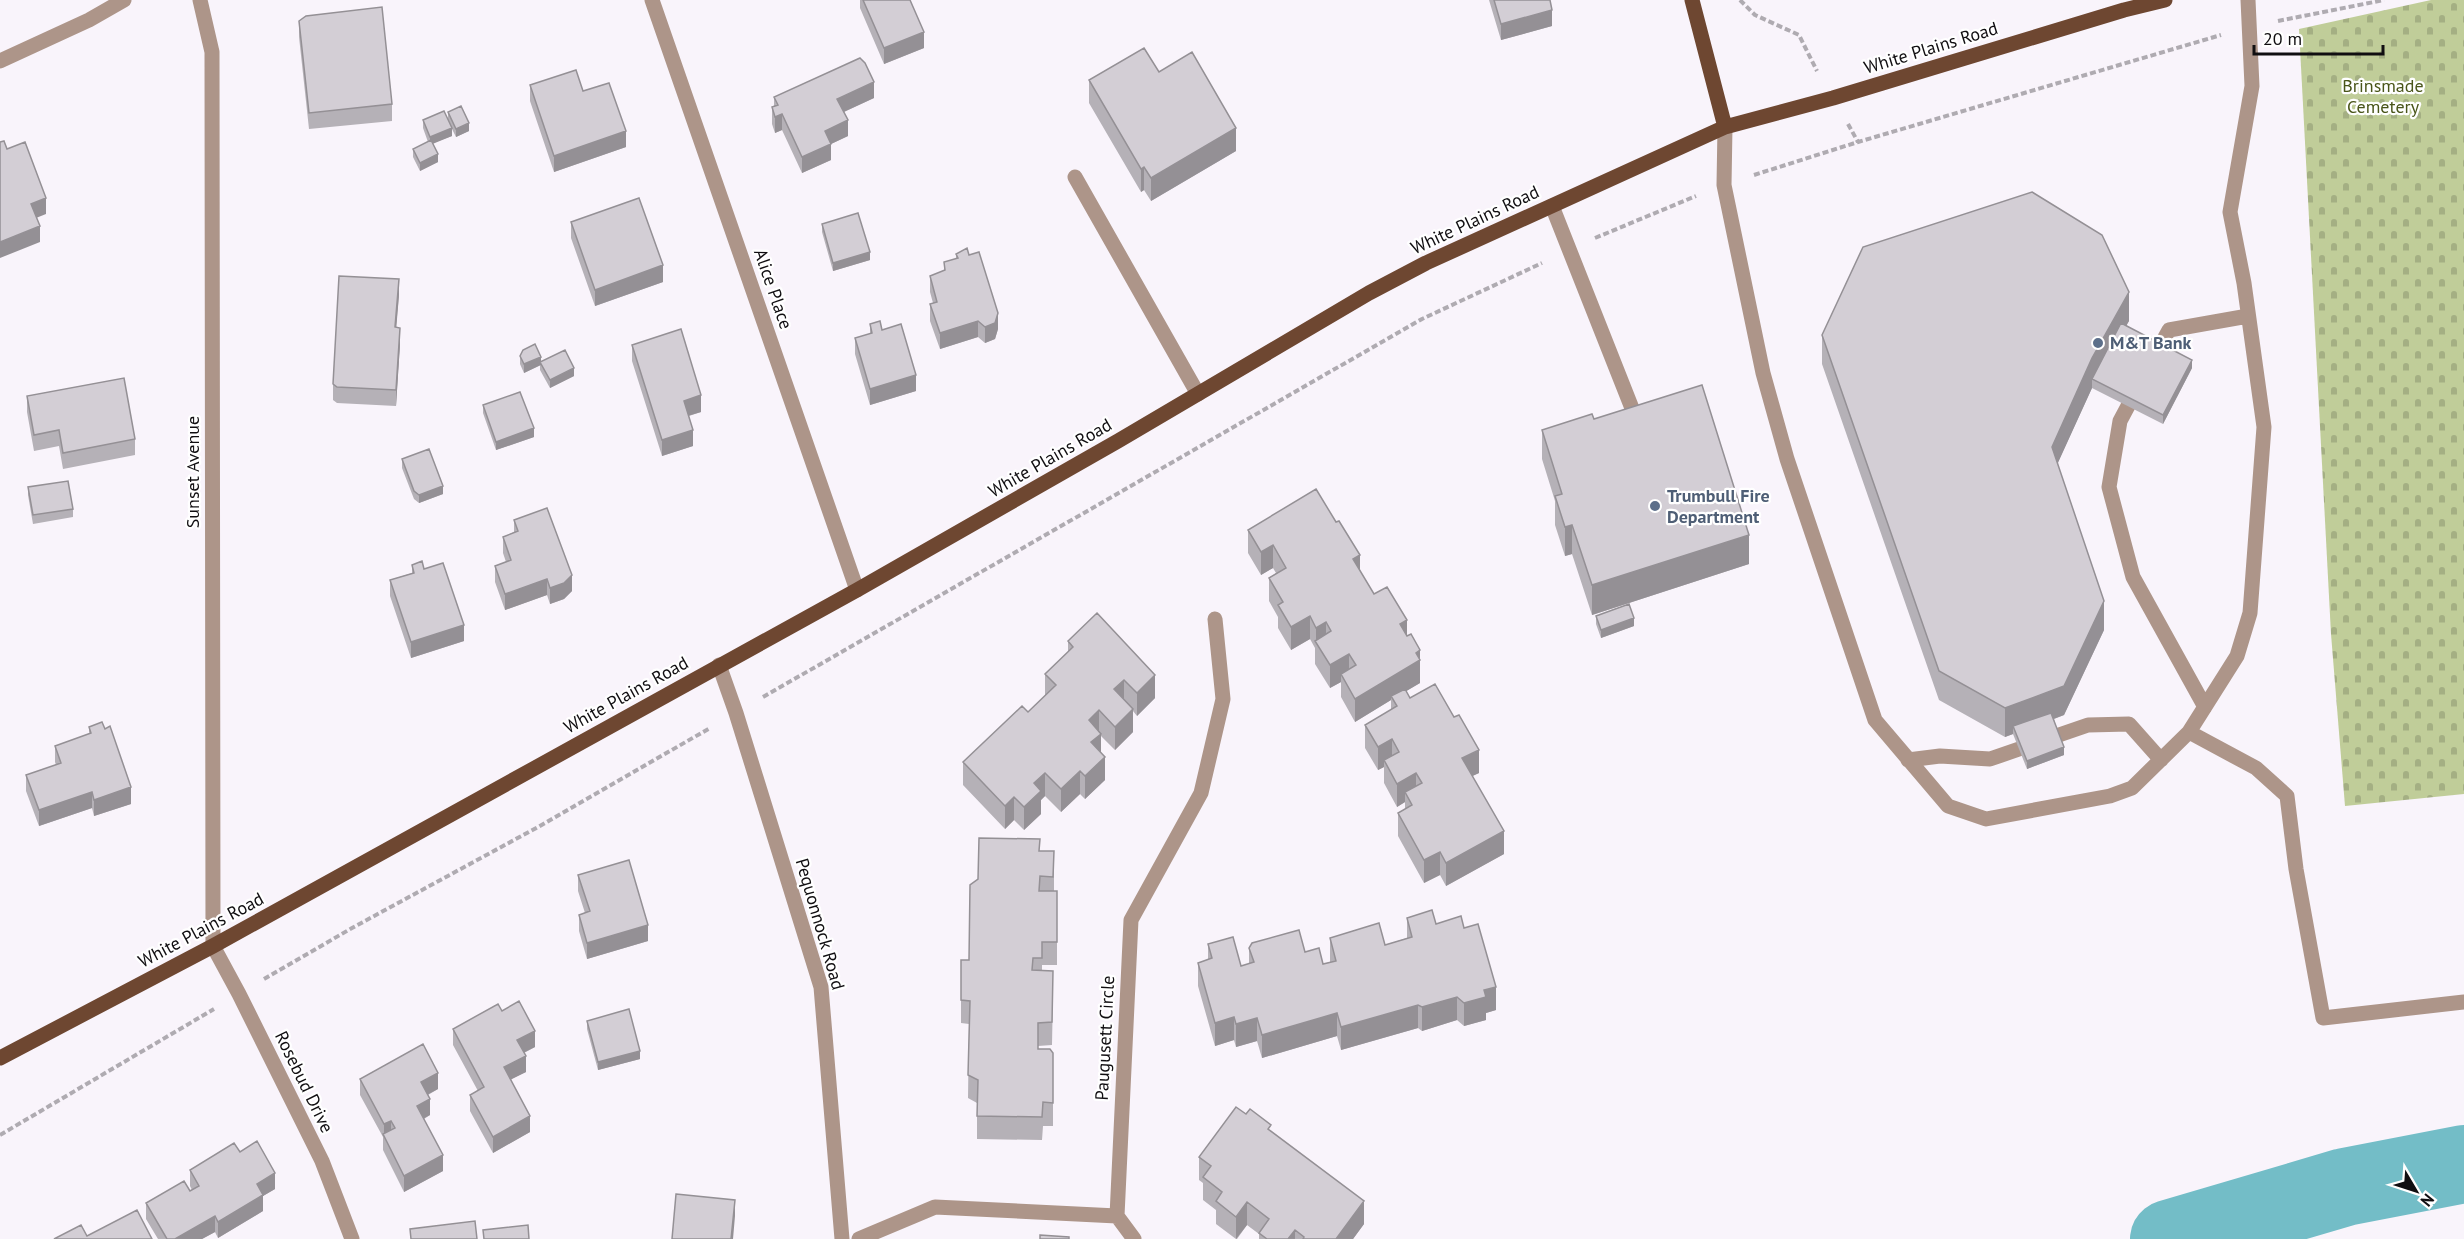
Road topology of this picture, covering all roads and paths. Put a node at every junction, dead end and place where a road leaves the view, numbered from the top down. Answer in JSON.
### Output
{"nodes":[{"id":1,"x":124,"y":0,"type":"edge"},
{"id":2,"x":200,"y":0,"type":"edge"},
{"id":3,"x":652,"y":0,"type":"edge"},
{"id":4,"x":1692,"y":0,"type":"edge"},
{"id":5,"x":1740,"y":0,"type":"edge"},
{"id":6,"x":2165,"y":0,"type":"edge"},
{"id":7,"x":2248,"y":0,"type":"edge"},
{"id":8,"x":2384,"y":0,"type":"edge"},
{"id":9,"x":2250,"y":27,"type":"junction"},
{"id":10,"x":1800,"y":41,"type":"dead end"},
{"id":11,"x":0,"y":61,"type":"edge"},
{"id":12,"x":1725,"y":127,"type":"junction"},
{"id":13,"x":1855,"y":137,"type":"dead end"},
{"id":14,"x":1858,"y":142,"type":"junction"},
{"id":15,"x":1075,"y":177,"type":"dead end"},
{"id":16,"x":1724,"y":185,"type":"junction"},
{"id":17,"x":1552,"y":206,"type":"junction"},
{"id":18,"x":1568,"y":250,"type":"junction"},
{"id":19,"x":2248,"y":316,"type":"junction"},
{"id":20,"x":2158,"y":350,"type":"edge"},
{"id":21,"x":1198,"y":394,"type":"junction"},
{"id":22,"x":2128,"y":406,"type":"edge"},
{"id":23,"x":1640,"y":428,"type":"edge"},
{"id":24,"x":857,"y":590,"type":"junction"},
{"id":25,"x":1215,"y":619,"type":"dead end"},
{"id":26,"x":719,"y":665,"type":"junction"},
{"id":27,"x":2205,"y":707,"type":"junction"},
{"id":28,"x":736,"y":713,"type":"junction"},
{"id":29,"x":2189,"y":732,"type":"junction"},
{"id":30,"x":2056,"y":736,"type":"edge"},
{"id":31,"x":2019,"y":749,"type":"edge"},
{"id":32,"x":1908,"y":760,"type":"junction"},
{"id":33,"x":2161,"y":760,"type":"junction"},
{"id":34,"x":213,"y":946,"type":"junction"},
{"id":35,"x":239,"y":994,"type":"junction"},
{"id":36,"x":2464,"y":1002,"type":"edge"},
{"id":37,"x":0,"y":1058,"type":"edge"},
{"id":38,"x":0,"y":1135,"type":"edge"},
{"id":39,"x":1117,"y":1216,"type":"junction"},
{"id":40,"x":352,"y":1239,"type":"edge"},
{"id":41,"x":842,"y":1239,"type":"edge"},
{"id":42,"x":860,"y":1239,"type":"edge"},
{"id":43,"x":1134,"y":1239,"type":"edge"}],
"edges":[{"from":1,"to":11,"type":"street"},
{"from":2,"to":34,"type":"street","name":"Sunset Avenue"},
{"from":3,"to":24,"type":"street","name":"Alice Place"},
{"from":4,"to":12,"type":"main road"},
{"from":5,"to":10,"type":"path"},
{"from":6,"to":12,"type":"main road","name":"White Plains Road"},
{"from":7,"to":9,"type":"street"},
{"from":8,"to":9,"type":"path"},
{"from":9,"to":14,"type":"path"},
{"from":9,"to":19,"type":"street"},
{"from":12,"to":16,"type":"street"},
{"from":12,"to":17,"type":"main road","name":"White Plains Road"},
{"from":13,"to":14,"type":"path"},
{"from":14,"to":16,"type":"path"},
{"from":15,"to":21,"type":"street"},
{"from":16,"to":18,"type":"path"},
{"from":16,"to":32,"type":"street"},
{"from":17,"to":18,"type":"street"},
{"from":17,"to":21,"type":"main road","name":"White Plains Road"},
{"from":18,"to":23,"type":"street"},
{"from":18,"to":28,"type":"path"},
{"from":19,"to":20,"type":"street"},
{"from":19,"to":27,"type":"street"},
{"from":21,"to":24,"type":"main road","name":"White Plains Road"},
{"from":22,"to":27,"type":"street"},
{"from":24,"to":26,"type":"main road","name":"White Plains Road"},
{"from":25,"to":39,"type":"street","name":"Paugusett Circle"},
{"from":26,"to":28,"type":"street","name":"Pequonnock Road"},
{"from":26,"to":34,"type":"main road","name":"White Plains Road"},
{"from":27,"to":29,"type":"street"},
{"from":28,"to":35,"type":"path"},
{"from":28,"to":41,"type":"street","name":"Pequonnock Road"},
{"from":29,"to":33,"type":"street"},
{"from":29,"to":36,"type":"street"},
{"from":30,"to":33,"type":"street"},
{"from":31,"to":32,"type":"street"},
{"from":32,"to":33,"type":"street"},
{"from":34,"to":35,"type":"street","name":"Rosebud Drive"},
{"from":34,"to":37,"type":"main road","name":"White Plains Road"},
{"from":35,"to":38,"type":"path"},
{"from":35,"to":40,"type":"street","name":"Rosebud Drive"},
{"from":39,"to":42,"type":"street"},
{"from":39,"to":43,"type":"street"}]}
